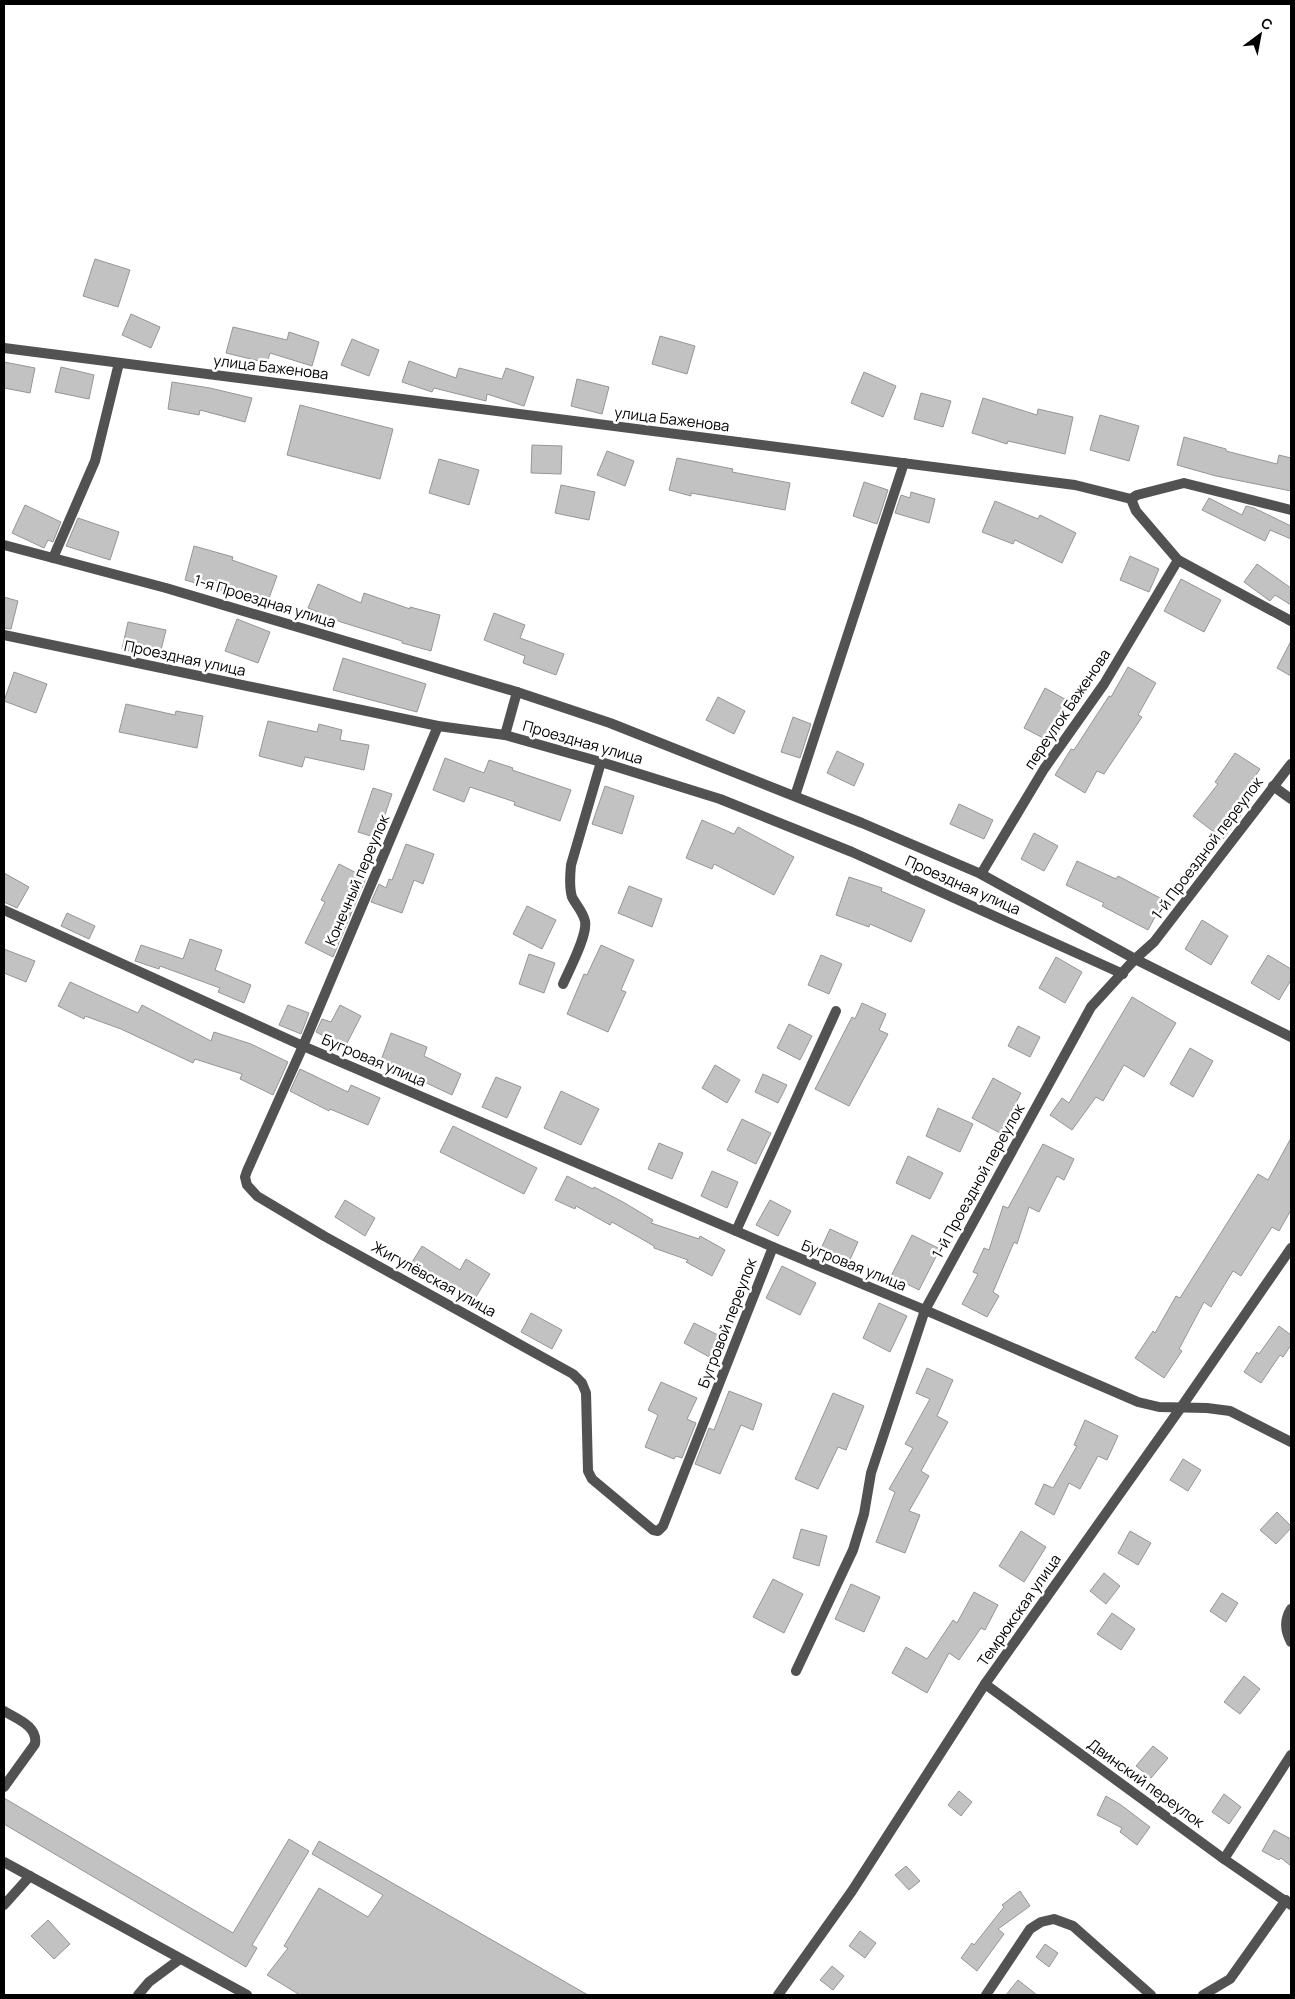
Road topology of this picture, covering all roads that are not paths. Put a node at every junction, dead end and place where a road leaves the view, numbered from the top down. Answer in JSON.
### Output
{"nodes":[{"id":1,"x":4,"y":348,"type":"edge"},
{"id":2,"x":119,"y":363,"type":"junction"},
{"id":3,"x":904,"y":463,"type":"junction"},
{"id":4,"x":1131,"y":498,"type":"junction"},
{"id":5,"x":1291,"y":510,"type":"edge"},
{"id":6,"x":4,"y":545,"type":"edge"},
{"id":7,"x":53,"y":558,"type":"junction"},
{"id":8,"x":1178,"y":560,"type":"junction"},
{"id":9,"x":1291,"y":621,"type":"edge"},
{"id":10,"x":4,"y":635,"type":"edge"},
{"id":11,"x":517,"y":692,"type":"junction"},
{"id":12,"x":438,"y":726,"type":"junction"},
{"id":13,"x":505,"y":735,"type":"junction"},
{"id":14,"x":601,"y":762,"type":"junction"},
{"id":15,"x":1291,"y":764,"type":"edge"},
{"id":16,"x":1273,"y":786,"type":"junction"},
{"id":17,"x":795,"y":796,"type":"junction"},
{"id":18,"x":1291,"y":799,"type":"edge"},
{"id":19,"x":982,"y":874,"type":"junction"},
{"id":20,"x":4,"y":910,"type":"edge"},
{"id":21,"x":1136,"y":959,"type":"junction"},
{"id":22,"x":1123,"y":974,"type":"junction"},
{"id":23,"x":563,"y":984,"type":"dead end"},
{"id":24,"x":836,"y":1011,"type":"dead end"},
{"id":25,"x":1291,"y":1037,"type":"edge"},
{"id":26,"x":303,"y":1046,"type":"junction"},
{"id":27,"x":736,"y":1231,"type":"junction"},
{"id":28,"x":773,"y":1247,"type":"junction"},
{"id":29,"x":1291,"y":1248,"type":"edge"},
{"id":30,"x":925,"y":1310,"type":"junction"},
{"id":31,"x":1182,"y":1406,"type":"junction"},
{"id":32,"x":1291,"y":1442,"type":"edge"},
{"id":33,"x":658,"y":1530,"type":"joint"},
{"id":34,"x":1291,"y":1609,"type":"edge"},
{"id":35,"x":1291,"y":1642,"type":"edge"},
{"id":36,"x":796,"y":1671,"type":"dead end"},
{"id":37,"x":985,"y":1684,"type":"junction"},
{"id":38,"x":4,"y":1711,"type":"edge"},
{"id":39,"x":1291,"y":1755,"type":"edge"},
{"id":40,"x":4,"y":1787,"type":"edge"},
{"id":41,"x":1224,"y":1859,"type":"junction"},
{"id":42,"x":4,"y":1862,"type":"edge"},
{"id":43,"x":30,"y":1876,"type":"junction"},
{"id":44,"x":1288,"y":1903,"type":"edge"},
{"id":45,"x":4,"y":1905,"type":"edge"},
{"id":46,"x":180,"y":1959,"type":"junction"},
{"id":47,"x":138,"y":1995,"type":"edge"},
{"id":48,"x":247,"y":1995,"type":"edge"},
{"id":49,"x":778,"y":1995,"type":"edge"},
{"id":50,"x":986,"y":1995,"type":"edge"},
{"id":51,"x":1150,"y":1995,"type":"edge"},
{"id":52,"x":1203,"y":1995,"type":"edge"}],
"edges":[{"from":1,"to":2,"type":"street","name":"улица Баженова"},
{"from":2,"to":3,"type":"street","name":"улица Баженова"},
{"from":2,"to":7,"type":"street"},
{"from":3,"to":4,"type":"street","name":"улица Баженова"},
{"from":3,"to":17,"type":"street"},
{"from":4,"to":5,"type":"street"},
{"from":4,"to":8,"type":"street"},
{"from":6,"to":7,"type":"street","name":"1-я Проездная улица"},
{"from":7,"to":11,"type":"street","name":"1-я Проездная улица"},
{"from":8,"to":9,"type":"street"},
{"from":8,"to":19,"type":"street","name":"переулок Баженова"},
{"from":10,"to":12,"type":"street","name":"Проездная улица"},
{"from":11,"to":13,"type":"street"},
{"from":11,"to":17,"type":"street","name":"Проездная улица"},
{"from":12,"to":13,"type":"street","name":"Проездная улица"},
{"from":12,"to":26,"type":"street","name":"Конечный переулок"},
{"from":13,"to":14,"type":"street","name":"Проездная улица"},
{"from":14,"to":22,"type":"street","name":"Проездная улица"},
{"from":14,"to":23,"type":"street"},
{"from":15,"to":16,"type":"street","name":"1-й Проездной переулок"},
{"from":16,"to":18,"type":"street"},
{"from":16,"to":21,"type":"street","name":"1-й Проездной переулок"},
{"from":17,"to":19,"type":"street","name":"Проездная улица"},
{"from":19,"to":21,"type":"street","name":"Проездная улица"},
{"from":20,"to":26,"type":"street","name":"Бугровая улица"},
{"from":21,"to":22,"type":"street","name":"1-й Проездной переулок"},
{"from":21,"to":25,"type":"street","name":"Проездная улица"},
{"from":22,"to":30,"type":"street","name":"1-й Проездной переулок"},
{"from":24,"to":27,"type":"street"},
{"from":26,"to":27,"type":"street","name":"Бугровая улица"},
{"from":26,"to":33,"type":"street","name":"Жигулёвская улица"},
{"from":27,"to":28,"type":"street","name":"Бугровой переулок"},
{"from":28,"to":30,"type":"street","name":"Бугровая улица"},
{"from":28,"to":33,"type":"street","name":"Бугровой переулок"},
{"from":29,"to":31,"type":"street","name":"Темрюкская улица"},
{"from":30,"to":31,"type":"street","name":"Бугровая улица"},
{"from":30,"to":36,"type":"street","name":"1-й Проездной переулок"},
{"from":31,"to":32,"type":"street"},
{"from":31,"to":37,"type":"street","name":"Темрюкская улица"},
{"from":34,"to":35,"type":"street"},
{"from":37,"to":41,"type":"street","name":"Двинский переулок"},
{"from":37,"to":49,"type":"street","name":"Темрюкская улица"},
{"from":38,"to":40,"type":"street"},
{"from":39,"to":41,"type":"street"},
{"from":41,"to":44,"type":"street","name":"Двинский переулок"},
{"from":42,"to":43,"type":"street"},
{"from":43,"to":45,"type":"street"},
{"from":43,"to":46,"type":"street"},
{"from":44,"to":52,"type":"street"},
{"from":46,"to":47,"type":"street"},
{"from":46,"to":48,"type":"street"},
{"from":50,"to":51,"type":"street"}]}
